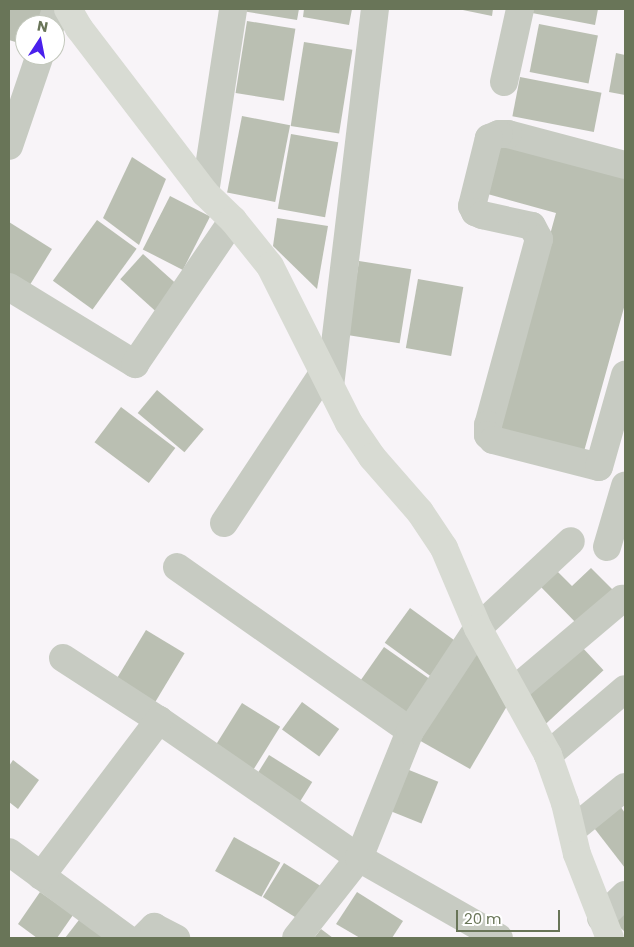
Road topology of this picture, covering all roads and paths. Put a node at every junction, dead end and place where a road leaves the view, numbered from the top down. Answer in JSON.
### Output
{"nodes":[{"id":1,"x":68,"y":9,"type":"edge"},
{"id":2,"x":233,"y":9,"type":"edge"},
{"id":3,"x":375,"y":9,"type":"edge"},
{"id":4,"x":520,"y":9,"type":"edge"},
{"id":5,"x":37,"y":65,"type":"edge"},
{"id":6,"x":504,"y":82,"type":"dead end"},
{"id":7,"x":9,"y":146,"type":"edge"},
{"id":8,"x":625,"y":165,"type":"edge"},
{"id":9,"x":205,"y":193,"type":"junction"},
{"id":10,"x":233,"y":220,"type":"junction"},
{"id":11,"x":9,"y":287,"type":"edge"},
{"id":12,"x":625,"y":375,"type":"edge"},
{"id":13,"x":327,"y":379,"type":"junction"},
{"id":14,"x":599,"y":468,"type":"junction"},
{"id":15,"x":625,"y":475,"type":"edge"},
{"id":16,"x":625,"y":486,"type":"edge"},
{"id":17,"x":224,"y":523,"type":"dead end"},
{"id":18,"x":571,"y":541,"type":"dead end"},
{"id":19,"x":607,"y":547,"type":"dead end"},
{"id":20,"x":177,"y":567,"type":"dead end"},
{"id":21,"x":622,"y":599,"type":"dead end"},
{"id":22,"x":478,"y":628,"type":"junction"},
{"id":23,"x":63,"y":658,"type":"dead end"},
{"id":24,"x":625,"y":689,"type":"edge"},
{"id":25,"x":513,"y":690,"type":"junction"},
{"id":26,"x":159,"y":720,"type":"junction"},
{"id":27,"x":410,"y":732,"type":"junction"},
{"id":28,"x":548,"y":755,"type":"junction"},
{"id":29,"x":625,"y":787,"type":"edge"},
{"id":30,"x":572,"y":830,"type":"junction"},
{"id":31,"x":9,"y":852,"type":"edge"},
{"id":32,"x":359,"y":858,"type":"junction"},
{"id":33,"x":41,"y":876,"type":"junction"},
{"id":34,"x":625,"y":894,"type":"edge"},
{"id":35,"x":605,"y":928,"type":"edge"},
{"id":36,"x":126,"y":938,"type":"edge"},
{"id":37,"x":143,"y":938,"type":"edge"},
{"id":38,"x":176,"y":938,"type":"edge"},
{"id":39,"x":296,"y":938,"type":"edge"},
{"id":40,"x":500,"y":938,"type":"edge"}],
"edges":[{"from":1,"to":9,"type":"street"},
{"from":2,"to":9,"type":"street"},
{"from":3,"to":13,"type":"street"},
{"from":4,"to":6,"type":"street"},
{"from":5,"to":7,"type":"street"},
{"from":8,"to":14,"type":"street"},
{"from":9,"to":10,"type":"street"},
{"from":10,"to":11,"type":"street"},
{"from":10,"to":13,"type":"street"},
{"from":12,"to":14,"type":"street"},
{"from":13,"to":17,"type":"street"},
{"from":13,"to":22,"type":"street"},
{"from":14,"to":15,"type":"street"},
{"from":16,"to":19,"type":"street"},
{"from":18,"to":22,"type":"street"},
{"from":20,"to":27,"type":"street"},
{"from":21,"to":25,"type":"street"},
{"from":22,"to":25,"type":"street"},
{"from":22,"to":27,"type":"street"},
{"from":23,"to":26,"type":"street"},
{"from":24,"to":28,"type":"street"},
{"from":25,"to":28,"type":"street"},
{"from":26,"to":32,"type":"street"},
{"from":26,"to":33,"type":"street"},
{"from":27,"to":32,"type":"street"},
{"from":28,"to":30,"type":"street"},
{"from":29,"to":30,"type":"street"},
{"from":30,"to":35,"type":"street"},
{"from":31,"to":33,"type":"street"},
{"from":32,"to":39,"type":"street"},
{"from":32,"to":40,"type":"street"},
{"from":33,"to":36,"type":"street"},
{"from":34,"to":35,"type":"street"},
{"from":37,"to":38,"type":"street"}]}
